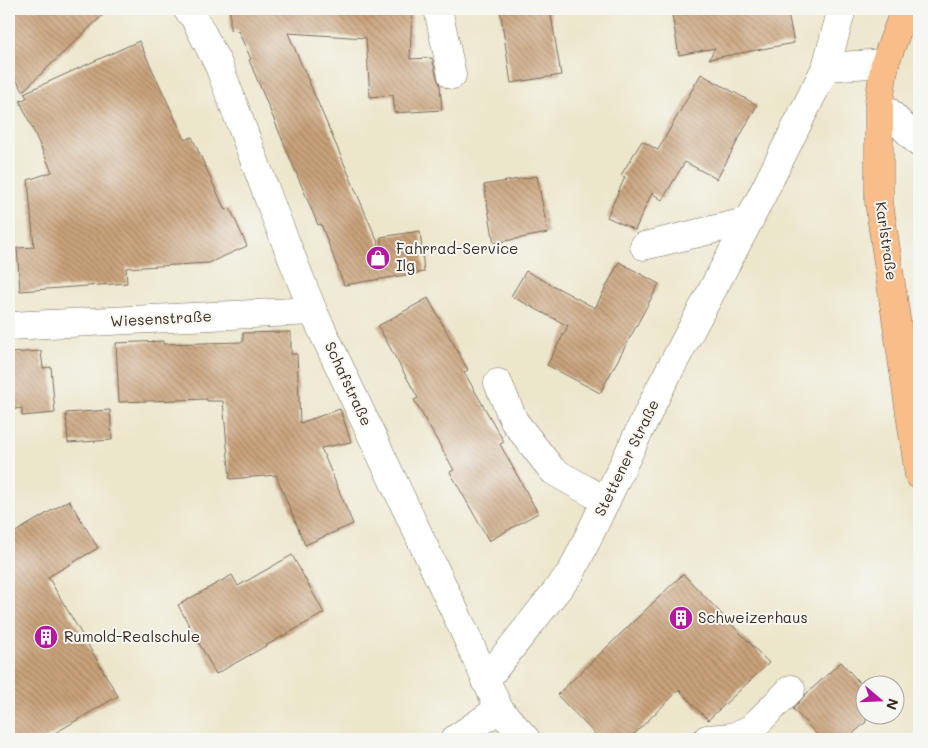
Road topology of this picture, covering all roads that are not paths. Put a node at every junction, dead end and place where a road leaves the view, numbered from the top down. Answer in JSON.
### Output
{"nodes":[{"id":1,"x":438,"y":9,"type":"edge"},
{"id":2,"x":842,"y":9,"type":"edge"},
{"id":3,"x":905,"y":9,"type":"edge"},
{"id":4,"x":196,"y":11,"type":"edge"},
{"id":5,"x":885,"y":63,"type":"junction"},
{"id":6,"x":826,"y":67,"type":"junction"},
{"id":7,"x":452,"y":75,"type":"dead end"},
{"id":8,"x":879,"y":102,"type":"junction"},
{"id":9,"x":919,"y":143,"type":"edge"},
{"id":10,"x":749,"y":221,"type":"junction"},
{"id":11,"x":644,"y":246,"type":"dead end"},
{"id":12,"x":313,"y":311,"type":"junction"},
{"id":13,"x":9,"y":326,"type":"edge"},
{"id":14,"x":498,"y":383,"type":"dead end"},
{"id":15,"x":919,"y":475,"type":"edge"},
{"id":16,"x":606,"y":502,"type":"junction"},
{"id":17,"x":485,"y":681,"type":"junction"},
{"id":18,"x":791,"y":689,"type":"dead end"},
{"id":19,"x":499,"y":709,"type":"junction"},
{"id":20,"x":455,"y":739,"type":"edge"},
{"id":21,"x":526,"y":739,"type":"edge"},
{"id":22,"x":706,"y":739,"type":"edge"}],
"edges":[{"from":1,"to":7,"type":"street"},
{"from":2,"to":6,"type":"street","name":"Stettener Straße"},
{"from":3,"to":5,"type":"main road","name":"Karlstraße"},
{"from":4,"to":12,"type":"street","name":"Schafstraße"},
{"from":5,"to":6,"type":"street"},
{"from":5,"to":8,"type":"main road","name":"Karlstraße"},
{"from":6,"to":10,"type":"street","name":"Stettener Straße"},
{"from":8,"to":9,"type":"street"},
{"from":8,"to":15,"type":"main road","name":"Karlstraße"},
{"from":10,"to":11,"type":"street"},
{"from":10,"to":16,"type":"street","name":"Stettener Straße"},
{"from":12,"to":13,"type":"street","name":"Wiesenstraße"},
{"from":12,"to":17,"type":"street","name":"Schafstraße"},
{"from":14,"to":16,"type":"street"},
{"from":16,"to":17,"type":"street","name":"Stettener Straße"},
{"from":17,"to":19,"type":"street","name":"Schafstraße"},
{"from":18,"to":22,"type":"street"},
{"from":19,"to":20,"type":"street"},
{"from":19,"to":21,"type":"street","name":"Schafstraße"}]}
